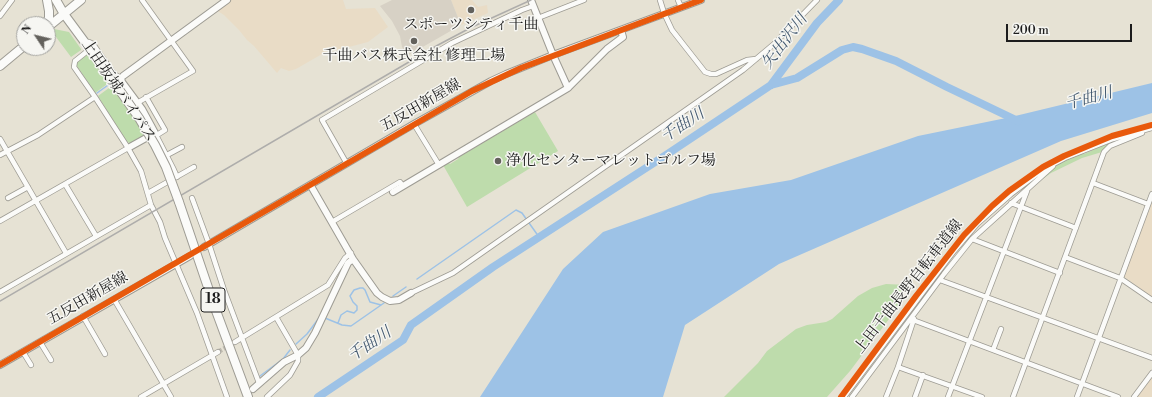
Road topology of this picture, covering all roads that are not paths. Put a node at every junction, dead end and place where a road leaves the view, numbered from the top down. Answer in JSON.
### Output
{"nodes":[{"id":1,"x":12,"y":0,"type":"edge"},
{"id":2,"x":47,"y":0,"type":"edge"},
{"id":3,"x":56,"y":0,"type":"edge"},
{"id":4,"x":82,"y":0,"type":"edge"},
{"id":5,"x":142,"y":0,"type":"edge"},
{"id":6,"x":227,"y":0,"type":"edge"},
{"id":7,"x":584,"y":0,"type":"edge"},
{"id":8,"x":660,"y":0,"type":"edge"},
{"id":9,"x":678,"y":0,"type":"edge"},
{"id":10,"x":701,"y":0,"type":"edge"},
{"id":11,"x":817,"y":0,"type":"edge"},
{"id":12,"x":532,"y":3,"type":"edge"},
{"id":13,"x":681,"y":7,"type":"junction"},
{"id":14,"x":664,"y":13,"type":"junction"},
{"id":15,"x":64,"y":14,"type":"junction"},
{"id":16,"x":0,"y":16,"type":"edge"},
{"id":17,"x":49,"y":16,"type":"edge"},
{"id":18,"x":538,"y":18,"type":"junction"},
{"id":19,"x":56,"y":20,"type":"edge"},
{"id":20,"x":621,"y":30,"type":"junction"},
{"id":21,"x":171,"y":40,"type":"junction"},
{"id":22,"x":92,"y":47,"type":"junction"},
{"id":23,"x":16,"y":53,"type":"edge"},
{"id":24,"x":553,"y":55,"type":"junction"},
{"id":25,"x":756,"y":59,"type":"junction"},
{"id":26,"x":0,"y":66,"type":"edge"},
{"id":27,"x":121,"y":78,"type":"junction"},
{"id":28,"x":568,"y":88,"type":"junction"},
{"id":29,"x":96,"y":97,"type":"junction"},
{"id":30,"x":146,"y":97,"type":"junction"},
{"id":31,"x":137,"y":103,"type":"junction"},
{"id":32,"x":414,"y":124,"type":"junction"},
{"id":33,"x":1151,"y":128,"type":"edge"},
{"id":34,"x":156,"y":134,"type":"junction"},
{"id":35,"x":0,"y":139,"type":"edge"},
{"id":36,"x":182,"y":147,"type":"dead end"},
{"id":37,"x":128,"y":148,"type":"junction"},
{"id":38,"x":7,"y":152,"type":"junction"},
{"id":39,"x":0,"y":155,"type":"edge"},
{"id":40,"x":167,"y":155,"type":"junction"},
{"id":41,"x":347,"y":164,"type":"junction"},
{"id":42,"x":1055,"y":164,"type":"junction"},
{"id":43,"x":439,"y":165,"type":"junction"},
{"id":44,"x":194,"y":167,"type":"dead end"},
{"id":45,"x":176,"y":177,"type":"junction"},
{"id":46,"x":1093,"y":183,"type":"junction"},
{"id":47,"x":65,"y":184,"type":"junction"},
{"id":48,"x":311,"y":186,"type":"junction"},
{"id":49,"x":403,"y":186,"type":"junction"},
{"id":50,"x":28,"y":187,"type":"junction"},
{"id":51,"x":1028,"y":189,"type":"junction"},
{"id":52,"x":393,"y":192,"type":"dead end"},
{"id":53,"x":148,"y":193,"type":"junction"},
{"id":54,"x":1152,"y":194,"type":"edge"},
{"id":55,"x":8,"y":198,"type":"dead end"},
{"id":56,"x":192,"y":198,"type":"dead end"},
{"id":57,"x":35,"y":201,"type":"junction"},
{"id":58,"x":1012,"y":203,"type":"junction"},
{"id":59,"x":151,"y":204,"type":"junction"},
{"id":60,"x":1148,"y":204,"type":"junction"},
{"id":61,"x":1021,"y":206,"type":"junction"},
{"id":62,"x":0,"y":221,"type":"edge"},
{"id":63,"x":332,"y":222,"type":"junction"},
{"id":64,"x":1076,"y":228,"type":"junction"},
{"id":65,"x":96,"y":236,"type":"junction"},
{"id":66,"x":972,"y":240,"type":"junction"},
{"id":67,"x":206,"y":246,"type":"junction"},
{"id":68,"x":954,"y":251,"type":"junction"},
{"id":69,"x":1004,"y":251,"type":"junction"},
{"id":70,"x":66,"y":254,"type":"junction"},
{"id":71,"x":190,"y":256,"type":"dead end"},
{"id":72,"x":352,"y":256,"type":"junction"},
{"id":73,"x":1066,"y":257,"type":"junction"},
{"id":74,"x":176,"y":263,"type":"junction"},
{"id":75,"x":1060,"y":272,"type":"junction"},
{"id":76,"x":944,"y":274,"type":"junction"},
{"id":77,"x":1120,"y":278,"type":"junction"},
{"id":78,"x":940,"y":280,"type":"junction"},
{"id":79,"x":0,"y":292,"type":"edge"},
{"id":80,"x":411,"y":293,"type":"joint"},
{"id":81,"x":918,"y":297,"type":"junction"},
{"id":82,"x":987,"y":297,"type":"junction"},
{"id":83,"x":114,"y":299,"type":"junction"},
{"id":84,"x":1152,"y":300,"type":"edge"},
{"id":85,"x":915,"y":313,"type":"junction"},
{"id":86,"x":83,"y":316,"type":"junction"},
{"id":87,"x":276,"y":317,"type":"junction"},
{"id":88,"x":1043,"y":318,"type":"junction"},
{"id":89,"x":913,"y":320,"type":"junction"},
{"id":90,"x":1001,"y":329,"type":"dead end"},
{"id":91,"x":242,"y":338,"type":"junction"},
{"id":92,"x":1098,"y":338,"type":"junction"},
{"id":93,"x":970,"y":341,"type":"junction"},
{"id":94,"x":40,"y":342,"type":"junction"},
{"id":95,"x":235,"y":342,"type":"tunnel mouth"},
{"id":96,"x":993,"y":350,"type":"junction"},
{"id":97,"x":23,"y":352,"type":"junction"},
{"id":98,"x":218,"y":352,"type":"tunnel mouth"},
{"id":99,"x":105,"y":354,"type":"dead end"},
{"id":100,"x":212,"y":355,"type":"junction"},
{"id":101,"x":298,"y":355,"type":"junction"},
{"id":102,"x":1152,"y":358,"type":"edge"},
{"id":103,"x":50,"y":360,"type":"dead end"},
{"id":104,"x":1026,"y":362,"type":"junction"},
{"id":105,"x":0,"y":365,"type":"edge"},
{"id":106,"x":31,"y":365,"type":"dead end"},
{"id":107,"x":898,"y":367,"type":"junction"},
{"id":108,"x":1152,"y":373,"type":"edge"},
{"id":109,"x":923,"y":376,"type":"junction"},
{"id":110,"x":259,"y":383,"type":"junction"},
{"id":111,"x":163,"y":384,"type":"junction"},
{"id":112,"x":1082,"y":384,"type":"junction"},
{"id":113,"x":952,"y":387,"type":"junction"},
{"id":114,"x":253,"y":389,"type":"dead end"},
{"id":115,"x":141,"y":397,"type":"edge"},
{"id":116,"x":171,"y":397,"type":"edge"},
{"id":117,"x":227,"y":397,"type":"edge"},
{"id":118,"x":248,"y":397,"type":"edge"},
{"id":119,"x":267,"y":397,"type":"edge"},
{"id":120,"x":844,"y":397,"type":"edge"},
{"id":121,"x":852,"y":397,"type":"edge"},
{"id":122,"x":886,"y":397,"type":"edge"},
{"id":123,"x":915,"y":397,"type":"edge"},
{"id":124,"x":948,"y":397,"type":"edge"},
{"id":125,"x":982,"y":397,"type":"edge"},
{"id":126,"x":1013,"y":397,"type":"edge"},
{"id":127,"x":1077,"y":397,"type":"edge"},
{"id":128,"x":1118,"y":397,"type":"edge"},
{"id":129,"x":1134,"y":397,"type":"edge"}],
"edges":[{"from":1,"to":16,"type":"street"},
{"from":2,"to":17,"type":"highway"},
{"from":3,"to":15,"type":"highway","number":"18"},
{"from":4,"to":15,"type":"highway"},
{"from":5,"to":21,"type":"street"},
{"from":6,"to":21,"type":"street"},
{"from":7,"to":18,"type":"street"},
{"from":8,"to":14,"type":"street"},
{"from":9,"to":13,"type":"street"},
{"from":10,"to":13,"type":"street","name":"五反田新屋線"},
{"from":11,"to":25,"type":"street"},
{"from":12,"to":18,"type":"street"},
{"from":12,"to":41,"type":"street"},
{"from":13,"to":14,"type":"street","name":"五反田新屋線"},
{"from":14,"to":20,"type":"street","name":"五反田新屋線"},
{"from":14,"to":25,"type":"street"},
{"from":15,"to":19,"type":"highway"},
{"from":15,"to":22,"type":"highway","name":"上田坂城バイパス","number":"18"},
{"from":18,"to":24,"type":"street"},
{"from":20,"to":24,"type":"street","name":"五反田新屋線"},
{"from":20,"to":28,"type":"street"},
{"from":21,"to":27,"type":"street"},
{"from":21,"to":30,"type":"street"},
{"from":22,"to":27,"type":"street"},
{"from":22,"to":29,"type":"street"},
{"from":22,"to":118,"type":"highway","name":"上田坂城バイパス","number":"18","bridge":true},
{"from":23,"to":26,"type":"highway"},
{"from":24,"to":28,"type":"street"},
{"from":24,"to":32,"type":"street","name":"五反田新屋線"},
{"from":25,"to":80,"type":"street"},
{"from":27,"to":31,"type":"street"},
{"from":28,"to":43,"type":"street"},
{"from":29,"to":37,"type":"street"},
{"from":29,"to":38,"type":"street"},
{"from":30,"to":31,"type":"street"},
{"from":30,"to":34,"type":"street"},
{"from":31,"to":34,"type":"street"},
{"from":32,"to":41,"type":"street","name":"五反田新屋線"},
{"from":32,"to":43,"type":"street"},
{"from":33,"to":42,"type":"street"},
{"from":33,"to":46,"type":"street"},
{"from":34,"to":37,"type":"street"},
{"from":34,"to":40,"type":"street"},
{"from":35,"to":38,"type":"street"},
{"from":36,"to":40,"type":"street"},
{"from":37,"to":47,"type":"street"},
{"from":37,"to":53,"type":"street"},
{"from":38,"to":39,"type":"street"},
{"from":38,"to":50,"type":"street"},
{"from":40,"to":45,"type":"street"},
{"from":41,"to":48,"type":"street","name":"五反田新屋線"},
{"from":42,"to":51,"type":"street"},
{"from":42,"to":68,"type":"street"},
{"from":43,"to":49,"type":"street"},
{"from":44,"to":45,"type":"street"},
{"from":45,"to":53,"type":"street"},
{"from":46,"to":60,"type":"street"},
{"from":46,"to":64,"type":"street"},
{"from":47,"to":57,"type":"street"},
{"from":47,"to":65,"type":"street"},
{"from":48,"to":63,"type":"street"},
{"from":48,"to":67,"type":"street","name":"五反田新屋線"},
{"from":49,"to":52,"type":"street"},
{"from":49,"to":63,"type":"street"},
{"from":50,"to":55,"type":"street"},
{"from":50,"to":57,"type":"street"},
{"from":51,"to":58,"type":"street"},
{"from":51,"to":61,"type":"street"},
{"from":53,"to":59,"type":"street"},
{"from":54,"to":60,"type":"street"},
{"from":56,"to":67,"type":"street"},
{"from":57,"to":62,"type":"street"},
{"from":57,"to":70,"type":"street"},
{"from":58,"to":61,"type":"street"},
{"from":58,"to":66,"type":"street"},
{"from":59,"to":65,"type":"street"},
{"from":59,"to":74,"type":"street"},
{"from":60,"to":77,"type":"street"},
{"from":61,"to":64,"type":"street"},
{"from":61,"to":69,"type":"street"},
{"from":63,"to":72,"type":"street"},
{"from":64,"to":73,"type":"street"},
{"from":65,"to":70,"type":"street"},
{"from":66,"to":69,"type":"street"},
{"from":66,"to":76,"type":"street"},
{"from":67,"to":91,"type":"street"},
{"from":68,"to":76,"type":"street"},
{"from":68,"to":81,"type":"street"},
{"from":69,"to":75,"type":"street"},
{"from":69,"to":82,"type":"street"},
{"from":70,"to":79,"type":"street"},
{"from":71,"to":74,"type":"street","name":"五反田新屋線"},
{"from":72,"to":80,"type":"street"},
{"from":72,"to":87,"type":"street"},
{"from":72,"to":101,"type":"street"},
{"from":73,"to":75,"type":"street"},
{"from":73,"to":77,"type":"street"},
{"from":74,"to":83,"type":"street","name":"五反田新屋線"},
{"from":74,"to":100,"type":"street"},
{"from":75,"to":88,"type":"street"},
{"from":76,"to":78,"type":"street"},
{"from":77,"to":84,"type":"street"},
{"from":77,"to":92,"type":"street"},
{"from":78,"to":82,"type":"street"},
{"from":78,"to":85,"type":"street"},
{"from":81,"to":85,"type":"street"},
{"from":81,"to":120,"type":"street"},
{"from":82,"to":88,"type":"street"},
{"from":82,"to":93,"type":"street"},
{"from":83,"to":86,"type":"street","name":"五反田新屋線"},
{"from":83,"to":111,"type":"street"},
{"from":85,"to":89,"type":"street"},
{"from":85,"to":121,"type":"street"},
{"from":86,"to":94,"type":"street","name":"五反田新屋線"},
{"from":86,"to":99,"type":"street"},
{"from":87,"to":91,"type":"street"},
{"from":87,"to":101,"type":"street"},
{"from":88,"to":92,"type":"street"},
{"from":88,"to":104,"type":"street"},
{"from":89,"to":93,"type":"street"},
{"from":89,"to":107,"type":"street"},
{"from":90,"to":96,"type":"street"},
{"from":91,"to":95,"type":"street"},
{"from":91,"to":110,"type":"street"},
{"from":92,"to":102,"type":"street"},
{"from":92,"to":112,"type":"street"},
{"from":93,"to":96,"type":"street"},
{"from":93,"to":113,"type":"street"},
{"from":94,"to":97,"type":"street","name":"五反田新屋線"},
{"from":94,"to":103,"type":"street"},
{"from":96,"to":104,"type":"street"},
{"from":97,"to":105,"type":"street","name":"五反田新屋線"},
{"from":97,"to":106,"type":"street"},
{"from":98,"to":100,"type":"street"},
{"from":100,"to":111,"type":"street"},
{"from":100,"to":117,"type":"street"},
{"from":101,"to":110,"type":"street"},
{"from":101,"to":119,"type":"street"},
{"from":104,"to":112,"type":"street"},
{"from":104,"to":126,"type":"street"},
{"from":107,"to":109,"type":"street"},
{"from":107,"to":122,"type":"street"},
{"from":108,"to":129,"type":"street"},
{"from":109,"to":113,"type":"street"},
{"from":109,"to":123,"type":"street"},
{"from":110,"to":114,"type":"street"},
{"from":111,"to":115,"type":"street"},
{"from":111,"to":116,"type":"street"},
{"from":112,"to":127,"type":"street"},
{"from":112,"to":128,"type":"street"},
{"from":113,"to":124,"type":"street"},
{"from":113,"to":125,"type":"street"}]}
